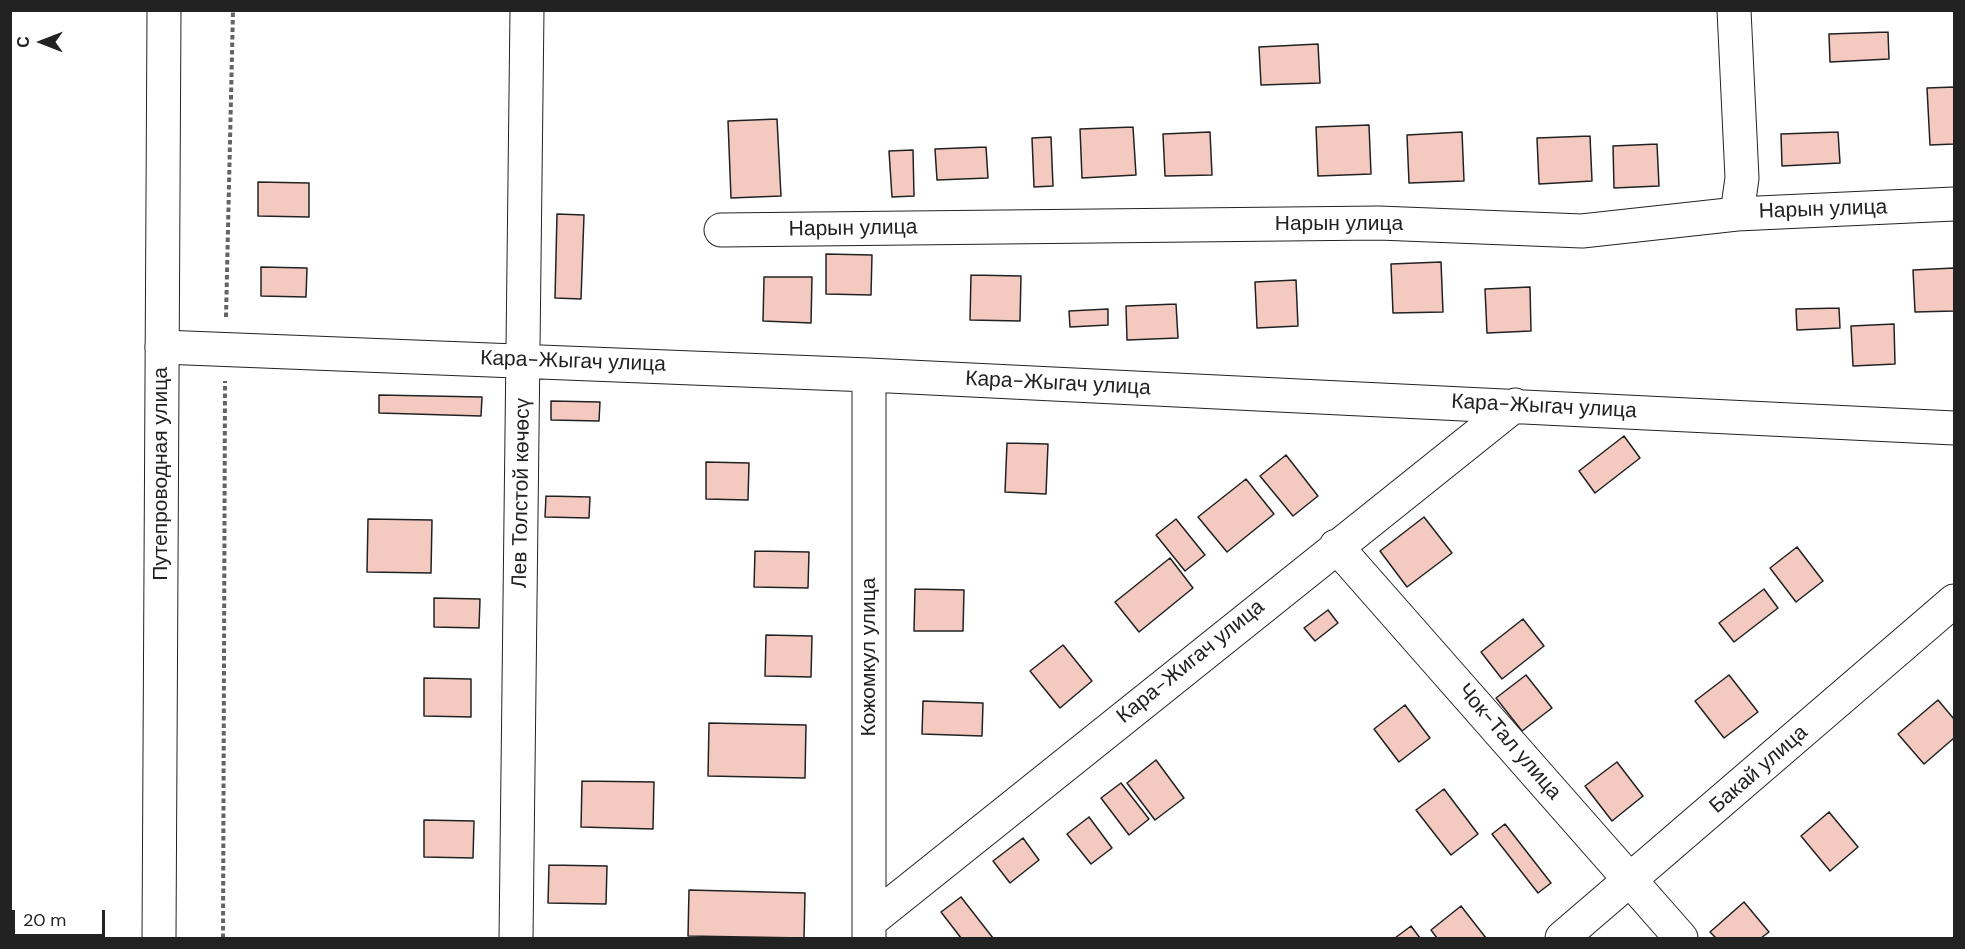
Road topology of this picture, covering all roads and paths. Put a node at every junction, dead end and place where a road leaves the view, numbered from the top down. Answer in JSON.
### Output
{"nodes":[{"id":1,"x":164,"y":10,"type":"edge"},
{"id":2,"x":233,"y":10,"type":"edge"},
{"id":3,"x":527,"y":10,"type":"edge"},
{"id":4,"x":1734,"y":10,"type":"edge"},
{"id":5,"x":1954,"y":204,"type":"edge"},
{"id":6,"x":1737,"y":214,"type":"junction"},
{"id":7,"x":721,"y":230,"type":"dead end"},
{"id":8,"x":162,"y":347,"type":"junction"},
{"id":9,"x":225,"y":350,"type":"junction"},
{"id":10,"x":524,"y":360,"type":"junction"},
{"id":11,"x":869,"y":375,"type":"junction"},
{"id":12,"x":1515,"y":405,"type":"junction"},
{"id":13,"x":1954,"y":428,"type":"edge"},
{"id":14,"x":1336,"y":546,"type":"junction"},
{"id":15,"x":1954,"y":601,"type":"edge"},
{"id":16,"x":1631,"y":880,"type":"junction"},
{"id":17,"x":869,"y":930,"type":"edge"},
{"id":18,"x":159,"y":939,"type":"edge"},
{"id":19,"x":222,"y":939,"type":"edge"},
{"id":20,"x":516,"y":939,"type":"edge"},
{"id":21,"x":1562,"y":939,"type":"edge"},
{"id":22,"x":1681,"y":939,"type":"edge"}],
"edges":[{"from":1,"to":8,"type":"street","name":"Путепроводная улица"},
{"from":2,"to":9,"type":"path"},
{"from":3,"to":10,"type":"street","name":"Лев Толстой көчөсү"},
{"from":4,"to":6,"type":"street"},
{"from":5,"to":6,"type":"street","name":"Нарын улица"},
{"from":6,"to":7,"type":"street","name":"Нарын улица"},
{"from":8,"to":9,"type":"street","name":"Кара-Жыгач улица"},
{"from":8,"to":18,"type":"street","name":"Путепроводная улица"},
{"from":9,"to":10,"type":"street","name":"Кара-Жыгач улица"},
{"from":9,"to":19,"type":"path"},
{"from":10,"to":11,"type":"street","name":"Кара-Жыгач улица"},
{"from":10,"to":20,"type":"street","name":"Лев Толстой көчөсү"},
{"from":11,"to":12,"type":"street","name":"Кара-Жыгач улица"},
{"from":11,"to":17,"type":"street","name":"Кожомкул улица"},
{"from":12,"to":13,"type":"street","name":"Кара-Жыгач улица"},
{"from":12,"to":14,"type":"street","name":"Кара-Жигач улица"},
{"from":14,"to":16,"type":"street","name":"Чок-Тал улица"},
{"from":14,"to":17,"type":"street","name":"Кара-Жигач улица"},
{"from":15,"to":16,"type":"street","name":"Бакай улица"},
{"from":16,"to":21,"type":"street","name":"Бакай улица"},
{"from":16,"to":22,"type":"street","name":"Чок-Тал улица"}]}
